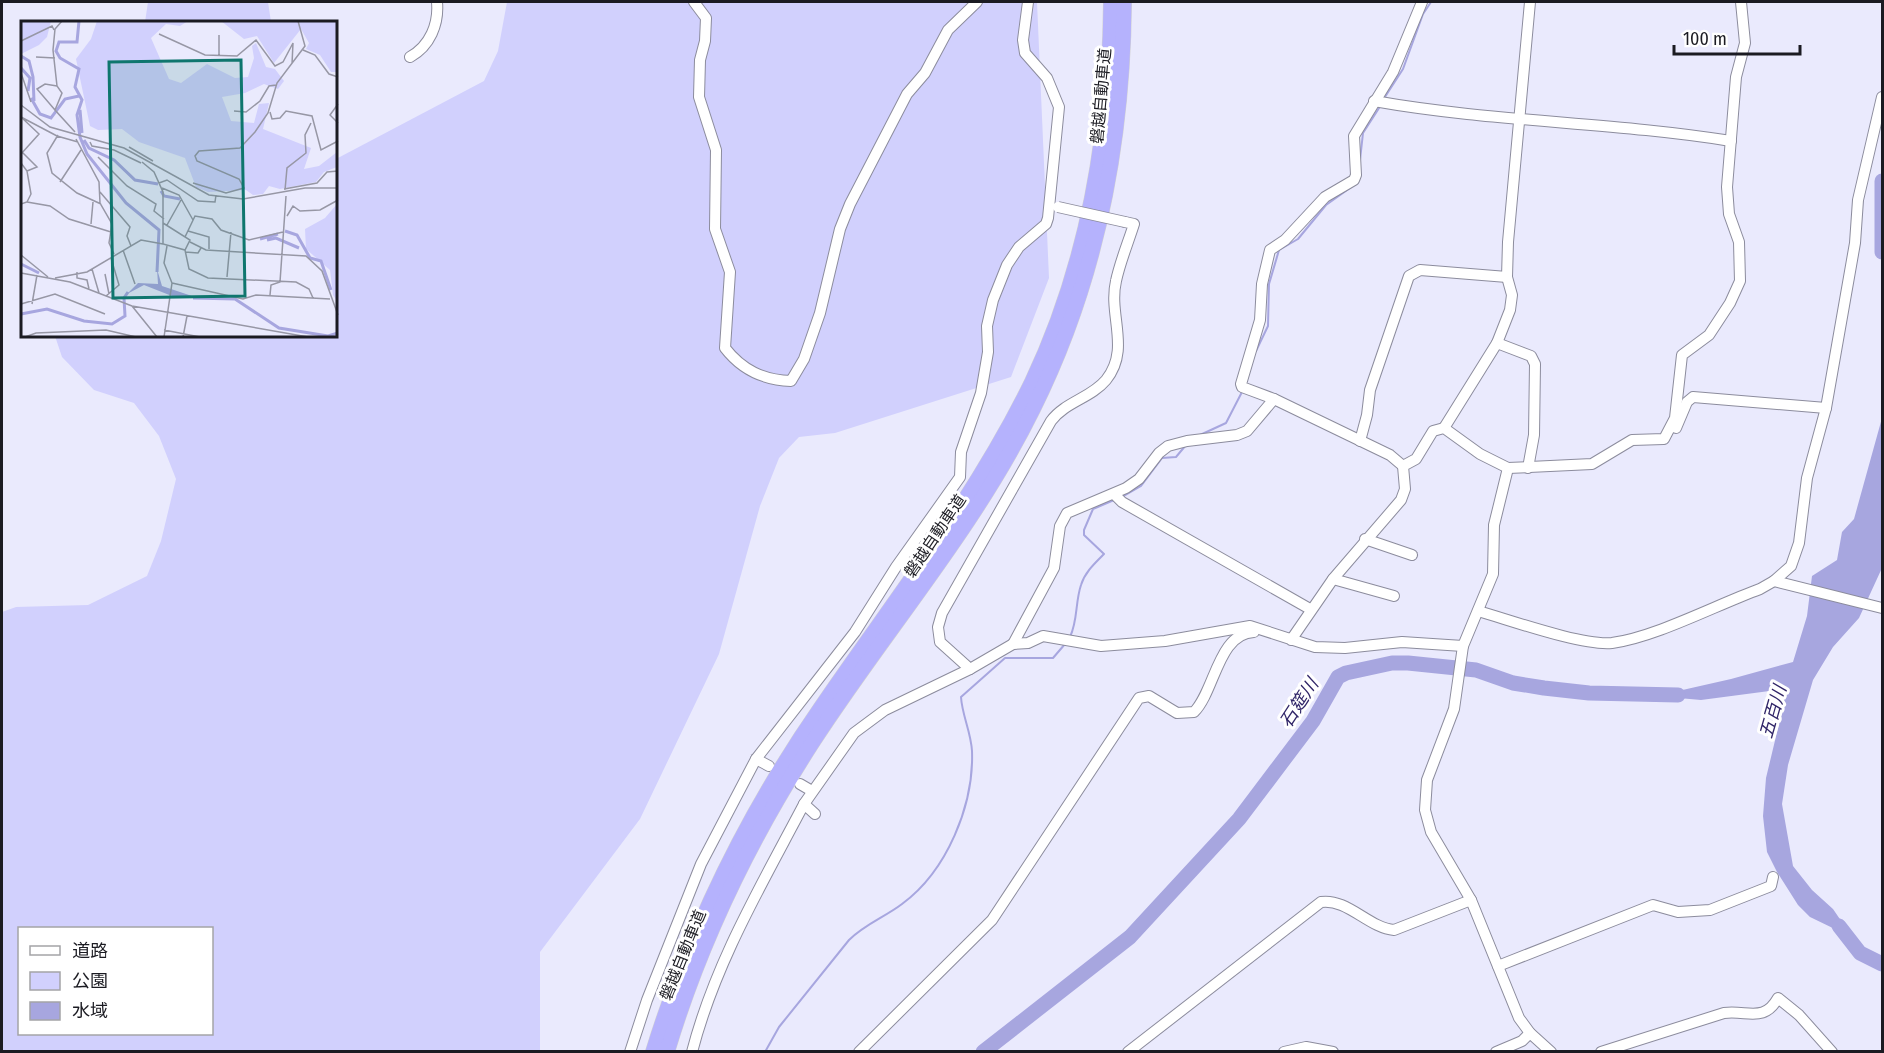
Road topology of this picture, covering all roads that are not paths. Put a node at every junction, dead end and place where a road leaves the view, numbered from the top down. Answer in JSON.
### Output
{"nodes":[{"id":1,"x":437,"y":2,"type":"edge"},
{"id":2,"x":694,"y":2,"type":"edge"},
{"id":3,"x":977,"y":2,"type":"edge"},
{"id":4,"x":1028,"y":2,"type":"edge"},
{"id":5,"x":1111,"y":2,"type":"edge"},
{"id":6,"x":1124,"y":2,"type":"edge"},
{"id":7,"x":1422,"y":2,"type":"edge"},
{"id":8,"x":1530,"y":2,"type":"edge"},
{"id":9,"x":1741,"y":2,"type":"edge"},
{"id":10,"x":410,"y":57,"type":"dead end"},
{"id":11,"x":1882,"y":97,"type":"edge"},
{"id":12,"x":1374,"y":101,"type":"junction"},
{"id":13,"x":1520,"y":118,"type":"junction"},
{"id":14,"x":1731,"y":141,"type":"junction"},
{"id":15,"x":1054,"y":206,"type":"junction"},
{"id":16,"x":1507,"y":277,"type":"junction"},
{"id":17,"x":1497,"y":343,"type":"junction"},
{"id":18,"x":1274,"y":399,"type":"junction"},
{"id":19,"x":1826,"y":408,"type":"junction"},
{"id":20,"x":1444,"y":428,"type":"junction"},
{"id":21,"x":1670,"y":431,"type":"junction"},
{"id":22,"x":1360,"y":441,"type":"junction"},
{"id":23,"x":1403,"y":466,"type":"junction"},
{"id":24,"x":1508,"y":468,"type":"junction"},
{"id":25,"x":1528,"y":468,"type":"junction"},
{"id":26,"x":1114,"y":494,"type":"junction"},
{"id":27,"x":1365,"y":539,"type":"junction"},
{"id":28,"x":1412,"y":555,"type":"dead end"},
{"id":29,"x":1333,"y":579,"type":"junction"},
{"id":30,"x":1774,"y":581,"type":"junction"},
{"id":31,"x":1394,"y":596,"type":"dead end"},
{"id":32,"x":1882,"y":608,"type":"edge"},
{"id":33,"x":1310,"y":609,"type":"junction"},
{"id":34,"x":1478,"y":611,"type":"junction"},
{"id":35,"x":1262,"y":629,"type":"junction"},
{"id":36,"x":1292,"y":640,"type":"junction"},
{"id":37,"x":1013,"y":644,"type":"junction"},
{"id":38,"x":1463,"y":650,"type":"junction"},
{"id":39,"x":970,"y":669,"type":"junction"},
{"id":40,"x":756,"y":759,"type":"junction"},
{"id":41,"x":769,"y":766,"type":"dead end"},
{"id":42,"x":800,"y":784,"type":"dead end"},
{"id":43,"x":812,"y":791,"type":"junction"},
{"id":44,"x":804,"y":804,"type":"junction"},
{"id":45,"x":815,"y":814,"type":"dead end"},
{"id":46,"x":1773,"y":877,"type":"dead end"},
{"id":47,"x":1472,"y":900,"type":"junction"},
{"id":48,"x":1498,"y":966,"type":"junction"},
{"id":49,"x":1530,"y":1033,"type":"junction"},
{"id":50,"x":630,"y":1052,"type":"edge"},
{"id":51,"x":653,"y":1052,"type":"edge"},
{"id":52,"x":666,"y":1052,"type":"edge"},
{"id":53,"x":692,"y":1052,"type":"edge"},
{"id":54,"x":859,"y":1052,"type":"edge"},
{"id":55,"x":1128,"y":1052,"type":"edge"},
{"id":56,"x":1284,"y":1052,"type":"edge"},
{"id":57,"x":1333,"y":1052,"type":"edge"},
{"id":58,"x":1496,"y":1052,"type":"edge"},
{"id":59,"x":1551,"y":1052,"type":"edge"},
{"id":60,"x":1601,"y":1052,"type":"edge"},
{"id":61,"x":1832,"y":1052,"type":"edge"}],
"edges":[{"from":1,"to":10,"type":"street"},
{"from":2,"to":3,"type":"street"},
{"from":4,"to":15,"type":"street"},
{"from":5,"to":51,"type":"highway","name":"磐越自動車道"},
{"from":6,"to":52,"type":"highway","name":"磐越自動車道"},
{"from":7,"to":12,"type":"street"},
{"from":8,"to":13,"type":"street"},
{"from":9,"to":14,"type":"street"},
{"from":11,"to":19,"type":"street"},
{"from":12,"to":13,"type":"street"},
{"from":12,"to":18,"type":"street"},
{"from":13,"to":14,"type":"street"},
{"from":13,"to":16,"type":"street"},
{"from":14,"to":21,"type":"street"},
{"from":15,"to":39,"type":"street","bridge":true},
{"from":15,"to":40,"type":"street"},
{"from":16,"to":17,"type":"street"},
{"from":16,"to":22,"type":"street"},
{"from":17,"to":20,"type":"street"},
{"from":17,"to":25,"type":"street"},
{"from":18,"to":22,"type":"street"},
{"from":18,"to":26,"type":"street"},
{"from":19,"to":21,"type":"street"},
{"from":19,"to":30,"type":"street"},
{"from":20,"to":23,"type":"street"},
{"from":20,"to":24,"type":"street"},
{"from":21,"to":25,"type":"street"},
{"from":22,"to":23,"type":"street"},
{"from":23,"to":27,"type":"street"},
{"from":24,"to":25,"type":"street"},
{"from":24,"to":34,"type":"street"},
{"from":26,"to":33,"type":"street"},
{"from":26,"to":37,"type":"street"},
{"from":27,"to":28,"type":"street"},
{"from":27,"to":29,"type":"street"},
{"from":29,"to":31,"type":"street"},
{"from":29,"to":33,"type":"street"},
{"from":30,"to":32,"type":"street"},
{"from":30,"to":34,"type":"street"},
{"from":33,"to":36,"type":"street"},
{"from":34,"to":38,"type":"street"},
{"from":35,"to":36,"type":"street"},
{"from":35,"to":37,"type":"street"},
{"from":35,"to":54,"type":"street"},
{"from":36,"to":38,"type":"street"},
{"from":37,"to":39,"type":"street"},
{"from":38,"to":47,"type":"street"},
{"from":39,"to":43,"type":"street"},
{"from":40,"to":41,"type":"street"},
{"from":40,"to":50,"type":"street"},
{"from":42,"to":43,"type":"street"},
{"from":43,"to":44,"type":"street"},
{"from":44,"to":45,"type":"street"},
{"from":44,"to":53,"type":"street"},
{"from":46,"to":48,"type":"street"},
{"from":47,"to":48,"type":"street"},
{"from":47,"to":55,"type":"street"},
{"from":48,"to":49,"type":"street"},
{"from":49,"to":58,"type":"street"},
{"from":49,"to":59,"type":"street"},
{"from":56,"to":57,"type":"street"},
{"from":60,"to":61,"type":"street"}]}
